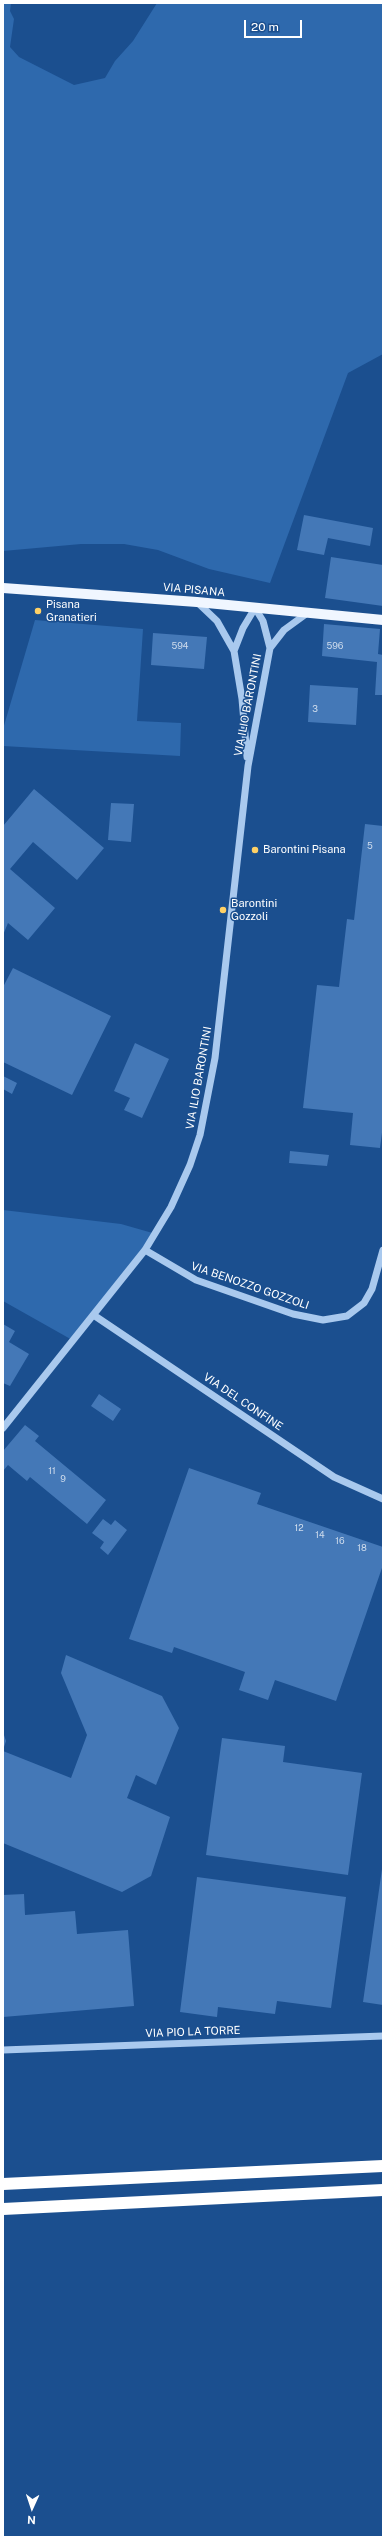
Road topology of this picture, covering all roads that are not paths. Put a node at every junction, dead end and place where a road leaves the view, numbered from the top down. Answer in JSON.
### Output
{"nodes":[{"id":1,"x":3,"y":588,"type":"edge"},
{"id":2,"x":197,"y":602,"type":"junction"},
{"id":3,"x":255,"y":608,"type":"junction"},
{"id":4,"x":306,"y":614,"type":"junction"},
{"id":5,"x":383,"y":620,"type":"edge"},
{"id":6,"x":270,"y":648,"type":"junction"},
{"id":7,"x":234,"y":651,"type":"junction"},
{"id":8,"x":248,"y":766,"type":"junction"},
{"id":9,"x":145,"y":1250,"type":"junction"},
{"id":10,"x":383,"y":1250,"type":"edge"},
{"id":11,"x":95,"y":1316,"type":"junction"},
{"id":12,"x":3,"y":1428,"type":"edge"},
{"id":13,"x":383,"y":1499,"type":"edge"},
{"id":14,"x":383,"y":2036,"type":"edge"},
{"id":15,"x":3,"y":2050,"type":"edge"},
{"id":16,"x":383,"y":2166,"type":"edge"},
{"id":17,"x":3,"y":2184,"type":"edge"},
{"id":18,"x":383,"y":2190,"type":"edge"},
{"id":19,"x":3,"y":2209,"type":"edge"}],
"edges":[{"from":1,"to":2,"type":"main road","name":"VIA PISANA"},
{"from":2,"to":3,"type":"main road","name":"VIA PISANA"},
{"from":2,"to":7,"type":"street","name":"VIA ILIO BARONTINI"},
{"from":3,"to":4,"type":"main road","name":"VIA PISANA"},
{"from":3,"to":6,"type":"street","name":"VIA ILIO BARONTINI"},
{"from":3,"to":7,"type":"street"},
{"from":4,"to":5,"type":"main road","name":"VIA PISANA"},
{"from":4,"to":6,"type":"street","name":"VIA ILIO BARONTINI"},
{"from":6,"to":8,"type":"street","name":"VIA ILIO BARONTINI"},
{"from":7,"to":8,"type":"street","name":"VIA ILIO BARONTINI"},
{"from":8,"to":9,"type":"street","name":"VIA ILIO BARONTINI"},
{"from":9,"to":10,"type":"street","name":"VIA BENOZZO GOZZOLI"},
{"from":9,"to":11,"type":"street","name":"VIA ILIO BARONTINI"},
{"from":11,"to":12,"type":"street","name":"VIA ILIO BARONTINI"},
{"from":11,"to":13,"type":"street","name":"VIA DEL CONFINE"},
{"from":14,"to":15,"type":"street","name":"VIA PIO LA TORRE"},
{"from":16,"to":17,"type":"highway"},
{"from":18,"to":19,"type":"highway"}]}
